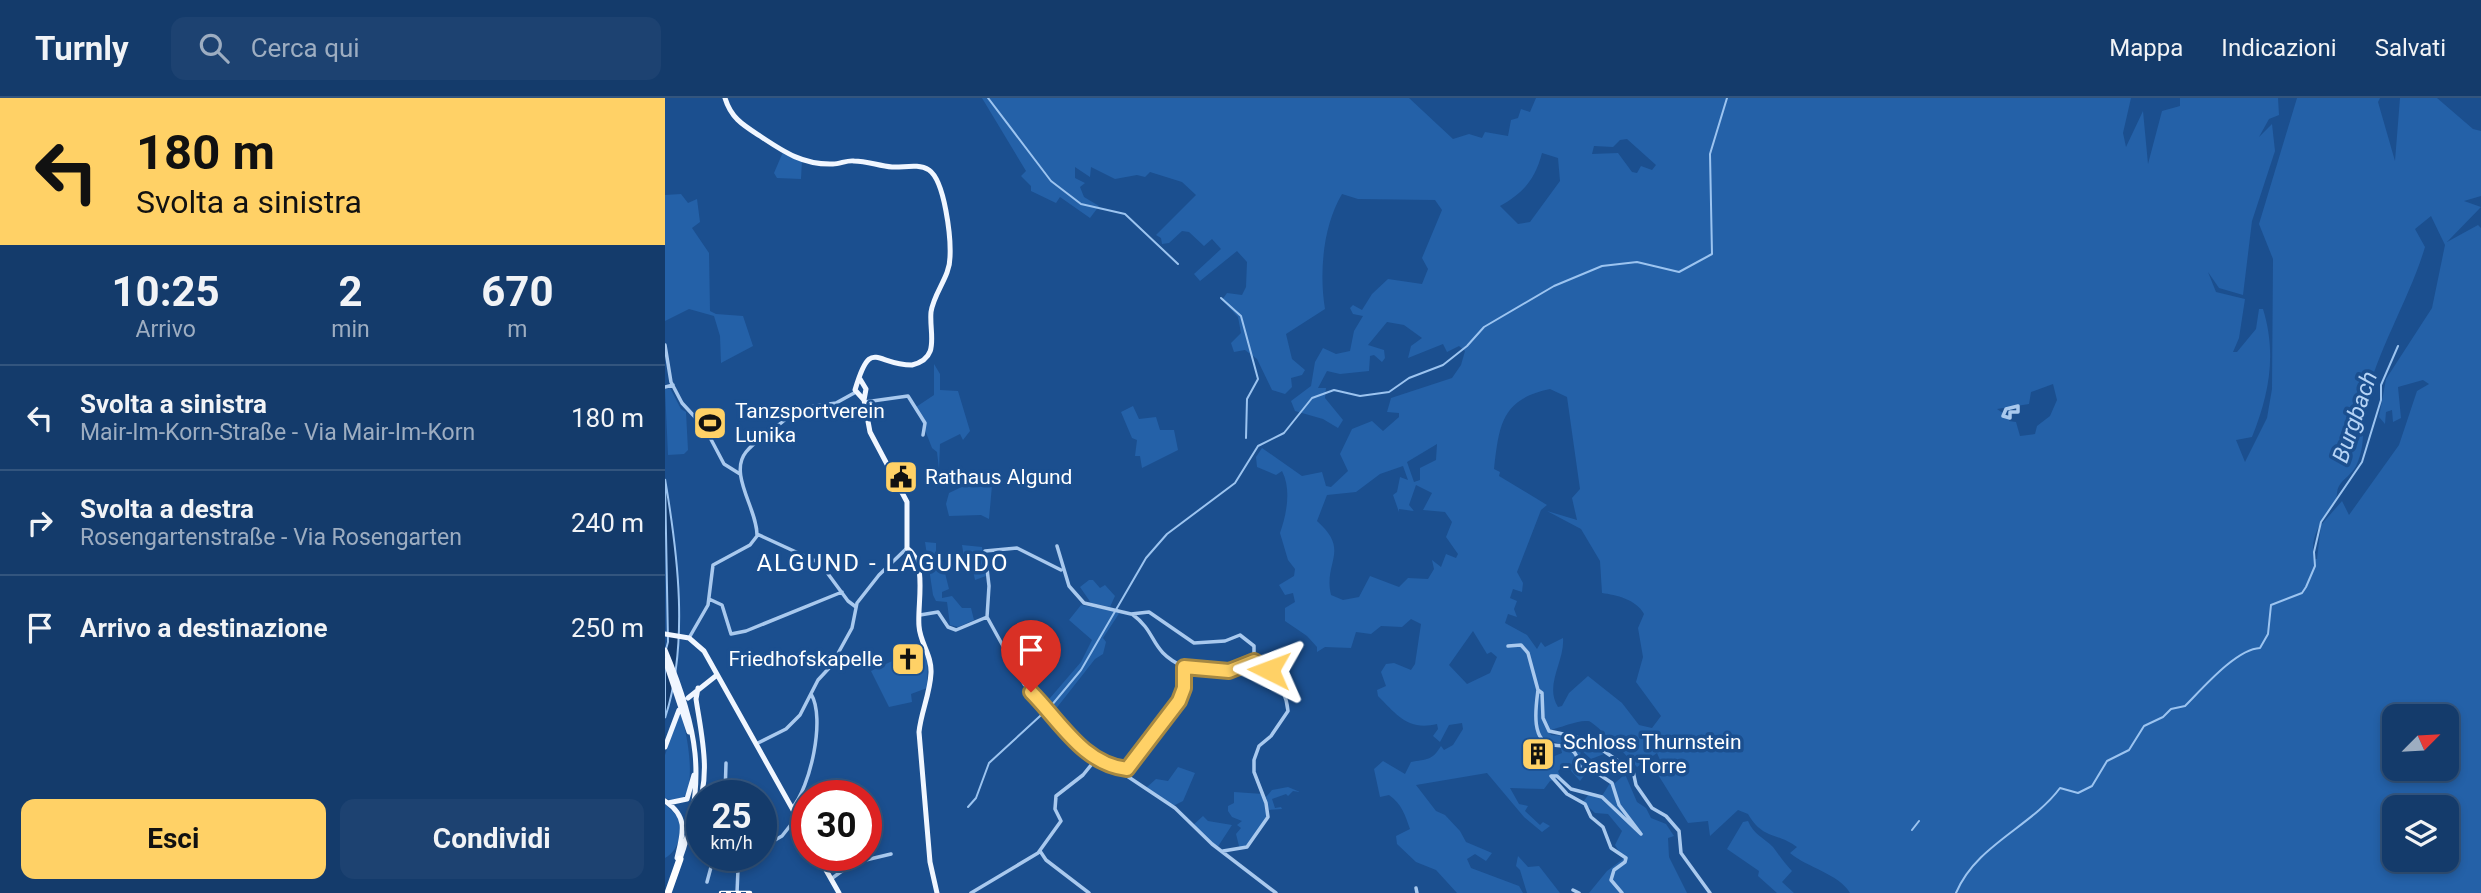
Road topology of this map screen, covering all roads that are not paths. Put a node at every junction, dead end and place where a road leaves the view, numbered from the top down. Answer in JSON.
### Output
{"nodes":[{"id":1,"x":725,"y":98,"type":"edge"},
{"id":2,"x":665,"y":345,"type":"edge"},
{"id":3,"x":859,"y":376,"type":"junction"},
{"id":4,"x":673,"y":385,"type":"junction"},
{"id":5,"x":665,"y":387,"type":"edge"},
{"id":6,"x":861,"y":395,"type":"junction"},
{"id":7,"x":2010,"y":418,"type":"joint"},
{"id":8,"x":923,"y":435,"type":"dead end"},
{"id":9,"x":740,"y":474,"type":"junction"},
{"id":10,"x":757,"y":534,"type":"junction"},
{"id":11,"x":1056,"y":547,"type":"dead end"},
{"id":12,"x":907,"y":548,"type":"junction"},
{"id":13,"x":1062,"y":570,"type":"junction"},
{"id":14,"x":842,"y":592,"type":"junction"},
{"id":15,"x":709,"y":599,"type":"junction"},
{"id":16,"x":856,"y":607,"type":"junction"},
{"id":17,"x":1132,"y":614,"type":"junction"},
{"id":18,"x":920,"y":615,"type":"junction"},
{"id":19,"x":987,"y":617,"type":"junction"},
{"id":20,"x":665,"y":634,"type":"edge"},
{"id":21,"x":686,"y":638,"type":"junction"},
{"id":22,"x":1508,"y":646,"type":"dead end"},
{"id":23,"x":665,"y":650,"type":"edge"},
{"id":24,"x":665,"y":660,"type":"edge"},
{"id":25,"x":1254,"y":661,"type":"junction"},
{"id":26,"x":1184,"y":667,"type":"junction"},
{"id":27,"x":717,"y":675,"type":"junction"},
{"id":28,"x":678,"y":687,"type":"junction"},
{"id":29,"x":698,"y":688,"type":"junction"},
{"id":30,"x":1538,"y":691,"type":"junction"},
{"id":31,"x":811,"y":694,"type":"junction"},
{"id":32,"x":688,"y":698,"type":"dead end"},
{"id":33,"x":680,"y":710,"type":"dead end"},
{"id":34,"x":756,"y":744,"type":"junction"},
{"id":35,"x":665,"y":747,"type":"edge"},
{"id":36,"x":1096,"y":759,"type":"junction"},
{"id":37,"x":726,"y":763,"type":"dead end"},
{"id":38,"x":694,"y":775,"type":"junction"},
{"id":39,"x":697,"y":780,"type":"edge"},
{"id":40,"x":704,"y":780,"type":"edge"},
{"id":41,"x":725,"y":780,"type":"edge"},
{"id":42,"x":805,"y":780,"type":"edge"},
{"id":43,"x":667,"y":802,"type":"edge"},
{"id":44,"x":791,"y":806,"type":"edge"},
{"id":45,"x":791,"y":825,"type":"edge"},
{"id":46,"x":686,"y":838,"type":"edge"},
{"id":47,"x":777,"y":839,"type":"edge"},
{"id":48,"x":1041,"y":851,"type":"junction"},
{"id":49,"x":1223,"y":851,"type":"junction"},
{"id":50,"x":891,"y":854,"type":"dead end"},
{"id":51,"x":678,"y":859,"type":"junction"},
{"id":52,"x":710,"y":871,"type":"edge"},
{"id":53,"x":738,"y":871,"type":"edge"},
{"id":54,"x":826,"y":871,"type":"edge"},
{"id":55,"x":831,"y":879,"type":"junction"},
{"id":56,"x":707,"y":881,"type":"dead end"},
{"id":57,"x":665,"y":888,"type":"edge"},
{"id":58,"x":1573,"y":890,"type":"dead end"},
{"id":59,"x":668,"y":893,"type":"edge"},
{"id":60,"x":737,"y":893,"type":"edge"},
{"id":61,"x":839,"y":893,"type":"edge"},
{"id":62,"x":937,"y":893,"type":"edge"},
{"id":63,"x":971,"y":893,"type":"edge"},
{"id":64,"x":1089,"y":893,"type":"edge"},
{"id":65,"x":1276,"y":893,"type":"edge"},
{"id":66,"x":1579,"y":893,"type":"edge"},
{"id":67,"x":1622,"y":893,"type":"edge"},
{"id":68,"x":1710,"y":893,"type":"edge"}],
"edges":[{"from":1,"to":3,"type":"main road"},
{"from":2,"to":4,"type":"street"},
{"from":3,"to":6,"type":"main road"},
{"from":3,"to":6,"type":"main road"},
{"from":4,"to":5,"type":"street"},
{"from":4,"to":9,"type":"street"},
{"from":6,"to":8,"type":"street"},
{"from":6,"to":9,"type":"street"},
{"from":6,"to":12,"type":"main road"},
{"from":7,"to":7,"type":"street"},
{"from":9,"to":10,"type":"street"},
{"from":10,"to":14,"type":"street"},
{"from":10,"to":15,"type":"street"},
{"from":11,"to":13,"type":"street"},
{"from":12,"to":16,"type":"street"},
{"from":12,"to":18,"type":"main road"},
{"from":13,"to":17,"type":"street"},
{"from":13,"to":19,"type":"street"},
{"from":14,"to":15,"type":"street"},
{"from":14,"to":16,"type":"street"},
{"from":15,"to":21,"type":"street"},
{"from":16,"to":31,"type":"street"},
{"from":17,"to":25,"type":"street"},
{"from":17,"to":26,"type":"street"},
{"from":18,"to":19,"type":"street"},
{"from":18,"to":62,"type":"main road"},
{"from":19,"to":36,"type":"street"},
{"from":20,"to":21,"type":"main road"},
{"from":21,"to":27,"type":"main road"},
{"from":22,"to":30,"type":"street"},
{"from":23,"to":28,"type":"main road"},
{"from":24,"to":28,"type":"main road"},
{"from":25,"to":26,"type":"street"},
{"from":25,"to":49,"type":"street"},
{"from":26,"to":36,"type":"street"},
{"from":27,"to":29,"type":"main road"},
{"from":27,"to":34,"type":"main road"},
{"from":28,"to":38,"type":"main road"},
{"from":28,"to":39,"type":"main road"},
{"from":29,"to":32,"type":"main road"},
{"from":29,"to":40,"type":"main road"},
{"from":30,"to":67,"type":"street"},
{"from":30,"to":68,"type":"street"},
{"from":31,"to":34,"type":"street"},
{"from":31,"to":42,"type":"street"},
{"from":33,"to":35,"type":"main road"},
{"from":34,"to":44,"type":"main road"},
{"from":36,"to":48,"type":"street"},
{"from":36,"to":49,"type":"street"},
{"from":37,"to":41,"type":"street"},
{"from":38,"to":43,"type":"main road"},
{"from":38,"to":51,"type":"main road"},
{"from":43,"to":51,"type":"main road"},
{"from":45,"to":47,"type":"street"},
{"from":46,"to":51,"type":"main road"},
{"from":48,"to":63,"type":"street"},
{"from":48,"to":64,"type":"street"},
{"from":49,"to":65,"type":"street"},
{"from":50,"to":55,"type":"street"},
{"from":51,"to":57,"type":"highway"},
{"from":51,"to":59,"type":"highway"},
{"from":52,"to":56,"type":"street"},
{"from":53,"to":60,"type":"street"},
{"from":54,"to":55,"type":"main road"},
{"from":55,"to":61,"type":"main road"},
{"from":58,"to":66,"type":"street"}]}
